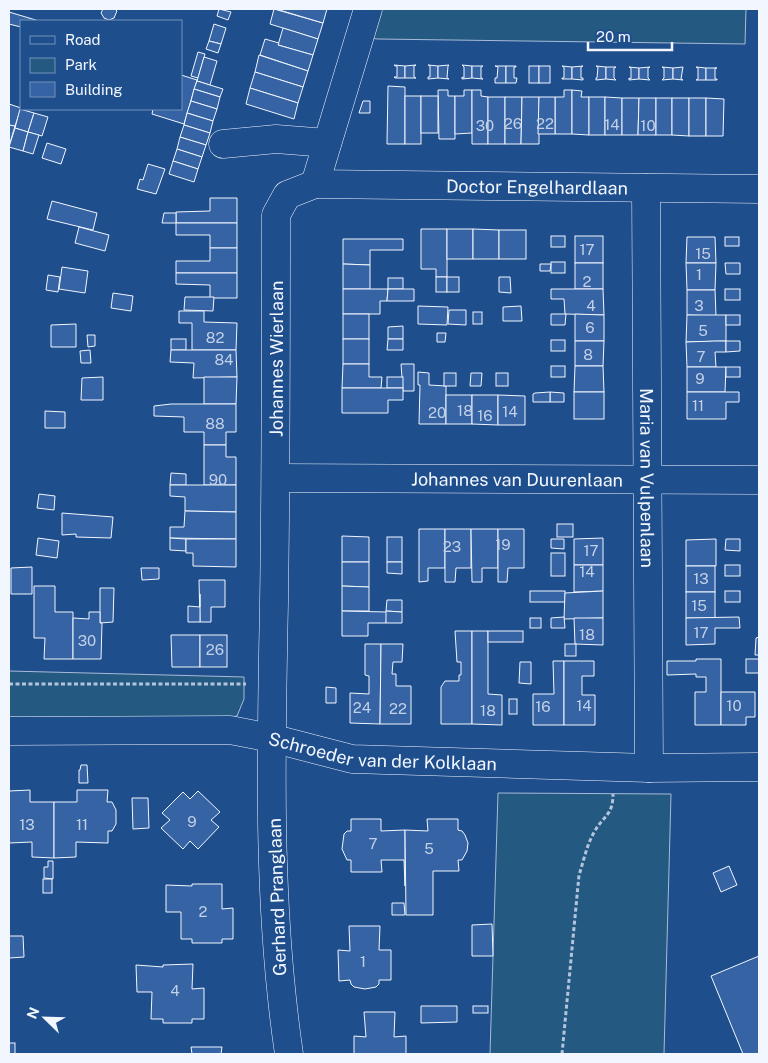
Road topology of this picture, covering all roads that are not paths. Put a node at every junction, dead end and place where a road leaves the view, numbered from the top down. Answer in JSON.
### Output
{"nodes":[{"id":1,"x":368,"y":9,"type":"edge"},
{"id":2,"x":327,"y":143,"type":"junction"},
{"id":3,"x":223,"y":144,"type":"dead end"},
{"id":4,"x":315,"y":184,"type":"junction"},
{"id":5,"x":646,"y":188,"type":"junction"},
{"id":6,"x":759,"y":188,"type":"edge"},
{"id":7,"x":276,"y":478,"type":"junction"},
{"id":8,"x":648,"y":480,"type":"junction"},
{"id":9,"x":759,"y":480,"type":"edge"},
{"id":10,"x":9,"y":731,"type":"edge"},
{"id":11,"x":271,"y":738,"type":"junction"},
{"id":12,"x":759,"y":767,"type":"edge"},
{"id":13,"x":649,"y":768,"type":"junction"},
{"id":14,"x":290,"y":1054,"type":"edge"}],
"edges":[{"from":1,"to":2,"type":"street"},
{"from":2,"to":3,"type":"street"},
{"from":2,"to":4,"type":"street"},
{"from":4,"to":5,"type":"street","name":"Doctor Engelhardlaan"},
{"from":4,"to":7,"type":"street","name":"Johannes Wierlaan"},
{"from":5,"to":6,"type":"street","name":"Doctor Engelhardlaan"},
{"from":5,"to":8,"type":"street","name":"Maria van Vulpenlaan"},
{"from":7,"to":8,"type":"street","name":"Johannes van Duurenlaan"},
{"from":7,"to":11,"type":"street","name":"Johannes Wierlaan"},
{"from":8,"to":9,"type":"street","name":"Johannes van Duurenlaan"},
{"from":8,"to":13,"type":"street","name":"Maria van Vulpenlaan"},
{"from":10,"to":11,"type":"street","name":"Schroeder van der Kolklaan"},
{"from":11,"to":13,"type":"street","name":"Schroeder van der Kolklaan"},
{"from":11,"to":14,"type":"street","name":"Gerhard Pranglaan"},
{"from":12,"to":13,"type":"street","name":"Schroeder van der Kolklaan"}]}
